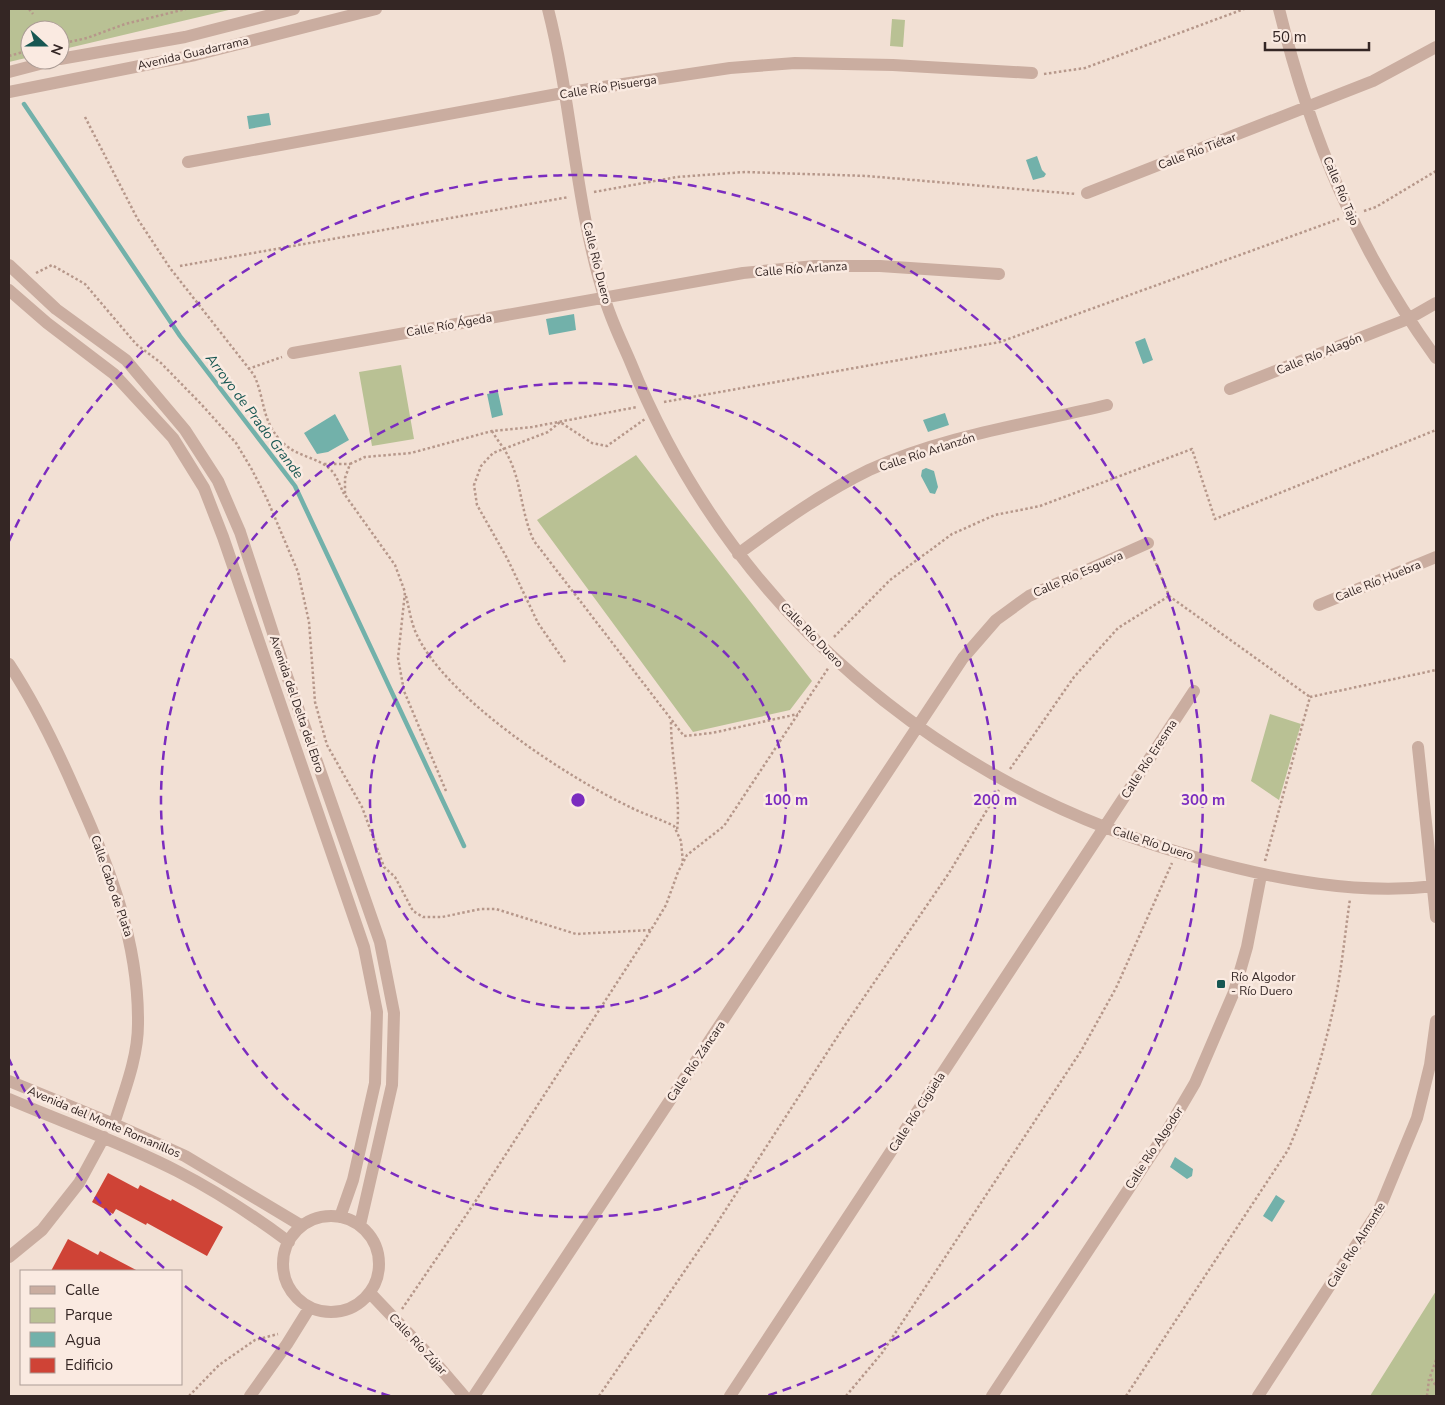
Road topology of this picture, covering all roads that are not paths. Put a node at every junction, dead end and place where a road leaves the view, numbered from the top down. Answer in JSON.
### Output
{"nodes":[{"id":1,"x":294,"y":9,"type":"edge"},
{"id":2,"x":376,"y":9,"type":"edge"},
{"id":3,"x":548,"y":9,"type":"edge"},
{"id":4,"x":1279,"y":9,"type":"edge"},
{"id":5,"x":1436,"y":47,"type":"edge"},
{"id":6,"x":70,"y":57,"type":"edge"},
{"id":7,"x":1032,"y":73,"type":"road end"},
{"id":8,"x":9,"y":92,"type":"edge"},
{"id":9,"x":564,"y":93,"type":"junction"},
{"id":10,"x":1307,"y":109,"type":"junction"},
{"id":11,"x":188,"y":162,"type":"dead end"},
{"id":12,"x":1087,"y":193,"type":"road end"},
{"id":13,"x":9,"y":266,"type":"edge"},
{"id":14,"x":999,"y":274,"type":"dead end"},
{"id":15,"x":9,"y":290,"type":"edge"},
{"id":16,"x":604,"y":297,"type":"junction"},
{"id":17,"x":1436,"y":303,"type":"edge"},
{"id":18,"x":1408,"y":319,"type":"junction"},
{"id":19,"x":293,"y":353,"type":"road end"},
{"id":20,"x":1436,"y":358,"type":"edge"},
{"id":21,"x":1230,"y":389,"type":"dead end"},
{"id":22,"x":1107,"y":405,"type":"dead end"},
{"id":23,"x":1148,"y":544,"type":"road end"},
{"id":24,"x":738,"y":554,"type":"junction"},
{"id":25,"x":1436,"y":557,"type":"edge"},
{"id":26,"x":1319,"y":605,"type":"dead end"},
{"id":27,"x":9,"y":664,"type":"edge"},
{"id":28,"x":1194,"y":692,"type":"dead end"},
{"id":29,"x":918,"y":726,"type":"junction"},
{"id":30,"x":1418,"y":747,"type":"dead end"},
{"id":31,"x":1104,"y":827,"type":"junction"},
{"id":32,"x":1260,"y":875,"type":"junction"},
{"id":33,"x":1435,"y":886,"type":"edge"},
{"id":34,"x":1436,"y":917,"type":"edge"},
{"id":35,"x":1436,"y":1021,"type":"edge"},
{"id":36,"x":9,"y":1081,"type":"edge"},
{"id":37,"x":9,"y":1099,"type":"edge"},
{"id":38,"x":114,"y":1124,"type":"junction"},
{"id":39,"x":104,"y":1137,"type":"junction"},
{"id":40,"x":340,"y":1217,"type":"junction"},
{"id":41,"x":360,"y":1225,"type":"junction"},
{"id":42,"x":302,"y":1226,"type":"junction"},
{"id":43,"x":289,"y":1242,"type":"junction"},
{"id":44,"x":9,"y":1257,"type":"edge"},
{"id":45,"x":370,"y":1293,"type":"junction"},
{"id":46,"x":310,"y":1307,"type":"junction"},
{"id":47,"x":250,"y":1396,"type":"edge"},
{"id":48,"x":464,"y":1396,"type":"edge"},
{"id":49,"x":474,"y":1396,"type":"edge"},
{"id":50,"x":730,"y":1396,"type":"edge"},
{"id":51,"x":992,"y":1396,"type":"edge"},
{"id":52,"x":1258,"y":1396,"type":"edge"}],
"edges":[{"from":1,"to":6,"type":"street","name":"Avenida Guadarrama"},
{"from":2,"to":8,"type":"street","name":"Avenida Guadarrama"},
{"from":3,"to":9,"type":"street","name":"Calle Río Duero"},
{"from":4,"to":10,"type":"street","name":"Calle Río Tajo"},
{"from":5,"to":10,"type":"street","name":"Calle Río Tiétar"},
{"from":7,"to":9,"type":"street","name":"Calle Río Pisuerga"},
{"from":9,"to":11,"type":"street","name":"Calle Río Pisuerga"},
{"from":9,"to":16,"type":"street","name":"Calle Río Duero"},
{"from":10,"to":12,"type":"street","name":"Calle Río Tiétar"},
{"from":10,"to":18,"type":"street","name":"Calle Río Tajo"},
{"from":13,"to":41,"type":"street","name":"Avenida del Delta del Ebro"},
{"from":14,"to":16,"type":"street","name":"Calle Río Arlanza"},
{"from":15,"to":40,"type":"street","name":"Avenida del Delta del Ebro"},
{"from":16,"to":19,"type":"street","name":"Calle Río Ágeda"},
{"from":16,"to":24,"type":"street","name":"Calle Río Duero"},
{"from":17,"to":18,"type":"street","name":"Calle Río Alagón"},
{"from":18,"to":20,"type":"street","name":"Calle Río Tajo"},
{"from":18,"to":21,"type":"street","name":"Calle Río Alagón"},
{"from":22,"to":24,"type":"street","name":"Calle Río Arlanzón"},
{"from":23,"to":29,"type":"street","name":"Calle Río Esgueva"},
{"from":24,"to":29,"type":"street","name":"Calle Río Duero"},
{"from":25,"to":26,"type":"street","name":"Calle Río Huebra"},
{"from":27,"to":38,"type":"street","name":"Calle Cabo de Plata"},
{"from":28,"to":31,"type":"street","name":"Calle Río Eresma"},
{"from":29,"to":31,"type":"street","name":"Calle Río Duero"},
{"from":29,"to":49,"type":"street","name":"Calle Río Záncara"},
{"from":30,"to":33,"type":"street"},
{"from":31,"to":32,"type":"street","name":"Calle Río Duero"},
{"from":31,"to":50,"type":"street","name":"Calle Río Cigüela"},
{"from":32,"to":33,"type":"street","name":"Calle Río Duero"},
{"from":32,"to":51,"type":"street","name":"Calle Río Algodor"},
{"from":33,"to":34,"type":"street"},
{"from":35,"to":52,"type":"street","name":"Calle Río Almonte"},
{"from":36,"to":38,"type":"street","name":"Avenida del Monte Romanillos"},
{"from":37,"to":39,"type":"street","name":"Avenida del Monte Romanillos"},
{"from":38,"to":42,"type":"street","name":"Avenida del Monte Romanillos"},
{"from":39,"to":43,"type":"street","name":"Avenida del Monte Romanillos"},
{"from":39,"to":44,"type":"street"},
{"from":40,"to":41,"type":"street"},
{"from":40,"to":42,"type":"street"},
{"from":41,"to":45,"type":"street"},
{"from":42,"to":43,"type":"street"},
{"from":43,"to":46,"type":"street"},
{"from":45,"to":46,"type":"street"},
{"from":45,"to":48,"type":"street","name":"Calle Río Zújar"},
{"from":46,"to":47,"type":"street"}]}
